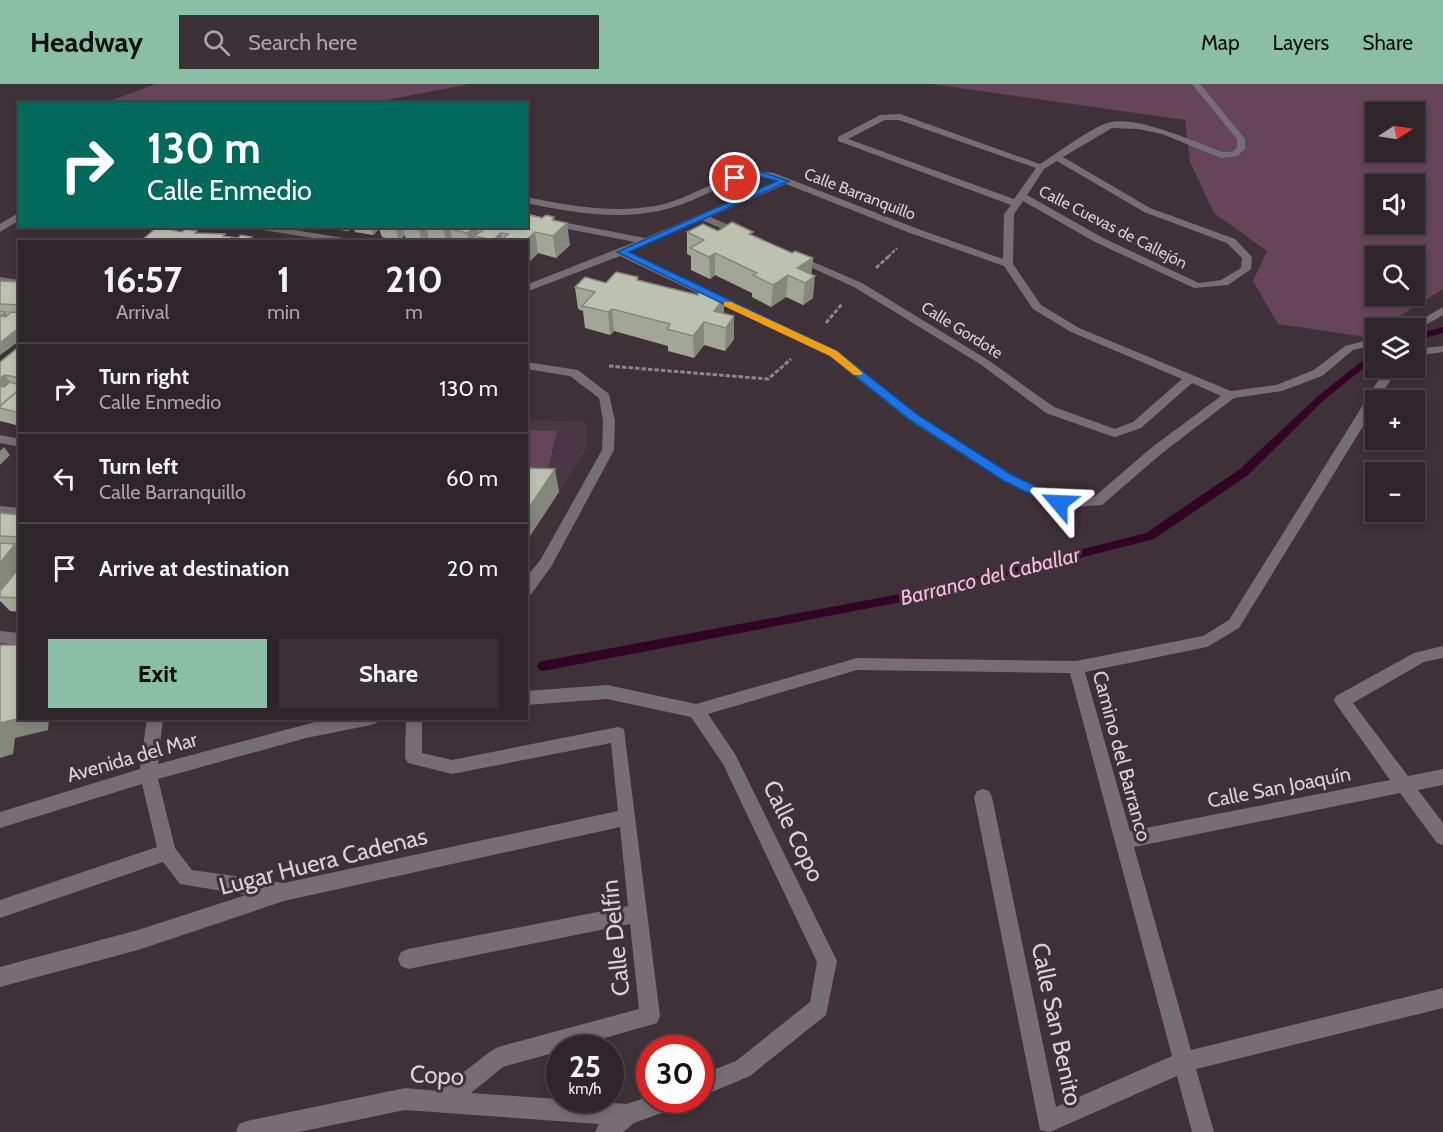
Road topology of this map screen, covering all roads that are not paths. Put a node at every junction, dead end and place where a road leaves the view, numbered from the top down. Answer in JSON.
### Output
{"nodes":[{"id":1,"x":1196,"y":84,"type":"edge"},
{"id":2,"x":1056,"y":157,"type":"junction"},
{"id":3,"x":1041,"y":167,"type":"junction"},
{"id":4,"x":785,"y":181,"type":"junction"},
{"id":5,"x":1018,"y":199,"type":"junction"},
{"id":6,"x":528,"y":200,"type":"edge"},
{"id":7,"x":18,"y":216,"type":"edge"},
{"id":8,"x":702,"y":217,"type":"junction"},
{"id":9,"x":528,"y":218,"type":"edge"},
{"id":10,"x":259,"y":228,"type":"edge"},
{"id":11,"x":0,"y":229,"type":"edge"},
{"id":12,"x":348,"y":240,"type":"edge"},
{"id":13,"x":754,"y":240,"type":"edge"},
{"id":14,"x":647,"y":241,"type":"junction"},
{"id":15,"x":621,"y":252,"type":"junction"},
{"id":16,"x":785,"y":253,"type":"edge"},
{"id":17,"x":1008,"y":264,"type":"junction"},
{"id":18,"x":0,"y":280,"type":"edge"},
{"id":19,"x":17,"y":283,"type":"edge"},
{"id":20,"x":528,"y":289,"type":"edge"},
{"id":21,"x":0,"y":294,"type":"edge"},
{"id":22,"x":1443,"y":310,"type":"edge"},
{"id":23,"x":1425,"y":321,"type":"edge"},
{"id":24,"x":1365,"y":344,"type":"edge"},
{"id":25,"x":1443,"y":349,"type":"edge"},
{"id":26,"x":1425,"y":351,"type":"edge"},
{"id":27,"x":528,"y":365,"type":"edge"},
{"id":28,"x":1191,"y":378,"type":"junction"},
{"id":29,"x":1386,"y":378,"type":"edge"},
{"id":30,"x":1230,"y":395,"type":"junction"},
{"id":31,"x":0,"y":438,"type":"edge"},
{"id":32,"x":18,"y":442,"type":"edge"},
{"id":33,"x":0,"y":511,"type":"edge"},
{"id":34,"x":18,"y":513,"type":"edge"},
{"id":35,"x":528,"y":587,"type":"edge"},
{"id":36,"x":0,"y":637,"type":"edge"},
{"id":37,"x":18,"y":639,"type":"edge"},
{"id":38,"x":1443,"y":652,"type":"edge"},
{"id":39,"x":1076,"y":667,"type":"junction"},
{"id":40,"x":528,"y":698,"type":"edge"},
{"id":41,"x":696,"y":711,"type":"junction"},
{"id":42,"x":154,"y":720,"type":"edge"},
{"id":43,"x":350,"y":720,"type":"edge"},
{"id":44,"x":414,"y":720,"type":"edge"},
{"id":45,"x":148,"y":773,"type":"junction"},
{"id":46,"x":1443,"y":777,"type":"edge"},
{"id":47,"x":1404,"y":784,"type":"junction"},
{"id":48,"x":983,"y":797,"type":"dead end"},
{"id":49,"x":627,"y":817,"type":"junction"},
{"id":50,"x":0,"y":820,"type":"edge"},
{"id":51,"x":1443,"y":837,"type":"edge"},
{"id":52,"x":1124,"y":841,"type":"junction"},
{"id":53,"x":167,"y":852,"type":"junction"},
{"id":54,"x":284,"y":892,"type":"junction"},
{"id":55,"x":0,"y":909,"type":"edge"},
{"id":56,"x":638,"y":913,"type":"junction"},
{"id":57,"x":408,"y":958,"type":"dead end"},
{"id":58,"x":0,"y":977,"type":"edge"},
{"id":59,"x":1443,"y":998,"type":"edge"},
{"id":60,"x":1184,"y":1062,"type":"junction"},
{"id":61,"x":714,"y":1080,"type":"edge"},
{"id":62,"x":442,"y":1102,"type":"junction"},
{"id":63,"x":636,"y":1112,"type":"edge"},
{"id":64,"x":627,"y":1115,"type":"junction"},
{"id":65,"x":246,"y":1132,"type":"edge"},
{"id":66,"x":606,"y":1132,"type":"edge"},
{"id":67,"x":1203,"y":1132,"type":"edge"}],
"edges":[{"from":1,"to":2,"type":"street"},
{"from":2,"to":3,"type":"street"},
{"from":2,"to":5,"type":"street","name":"Calle Cuevas de Callejón"},
{"from":3,"to":5,"type":"street"},
{"from":3,"to":5,"type":"street"},
{"from":4,"to":6,"type":"street","name":"Calle Barranquillo"},
{"from":4,"to":8,"type":"street"},
{"from":4,"to":17,"type":"street","name":"Calle Barranquillo"},
{"from":5,"to":17,"type":"street"},
{"from":7,"to":11,"type":"street"},
{"from":8,"to":13,"type":"street"},
{"from":8,"to":14,"type":"street"},
{"from":9,"to":14,"type":"street"},
{"from":10,"to":12,"type":"street"},
{"from":14,"to":15,"type":"street"},
{"from":15,"to":20,"type":"street"},
{"from":15,"to":30,"type":"street"},
{"from":16,"to":28,"type":"street","name":"Calle Gordote"},
{"from":17,"to":28,"type":"street"},
{"from":18,"to":19,"type":"street"},
{"from":19,"to":21,"type":"street"},
{"from":22,"to":23,"type":"street"},
{"from":24,"to":30,"type":"street"},
{"from":25,"to":26,"type":"street"},
{"from":27,"to":35,"type":"street"},
{"from":28,"to":30,"type":"street"},
{"from":29,"to":39,"type":"street","name":"Camino del Barranco"},
{"from":31,"to":32,"type":"street"},
{"from":33,"to":34,"type":"street"},
{"from":36,"to":37,"type":"street"},
{"from":38,"to":47,"type":"street"},
{"from":39,"to":41,"type":"street"},
{"from":39,"to":52,"type":"street","name":"Camino del Barranco"},
{"from":40,"to":41,"type":"street"},
{"from":41,"to":61,"type":"street","name":"Calle Copo"},
{"from":42,"to":45,"type":"street"},
{"from":43,"to":45,"type":"street","name":"Avenida del Mar"},
{"from":44,"to":49,"type":"street","name":"Calle Delfín"},
{"from":45,"to":50,"type":"street","name":"Avenida del Mar"},
{"from":45,"to":53,"type":"street"},
{"from":46,"to":47,"type":"street","name":"Calle San Joaquín"},
{"from":47,"to":51,"type":"street"},
{"from":47,"to":52,"type":"street","name":"Calle San Joaquín"},
{"from":48,"to":60,"type":"street","name":"Calle San Benito"},
{"from":49,"to":54,"type":"street","name":"Lugar Huera Cadenas"},
{"from":49,"to":56,"type":"street","name":"Calle Delfín"},
{"from":52,"to":60,"type":"street","name":"Camino del Barranco"},
{"from":53,"to":54,"type":"street"},
{"from":53,"to":55,"type":"street"},
{"from":54,"to":58,"type":"street","name":"Lugar Huera Cadenas"},
{"from":56,"to":57,"type":"street"},
{"from":56,"to":62,"type":"street","name":"Calle Delfín"},
{"from":59,"to":60,"type":"street"},
{"from":60,"to":67,"type":"street","name":"Camino del Barranco"},
{"from":62,"to":64,"type":"street","name":"Copo"},
{"from":62,"to":65,"type":"street","name":"Copo"},
{"from":63,"to":64,"type":"street"},
{"from":64,"to":66,"type":"street"}]}
